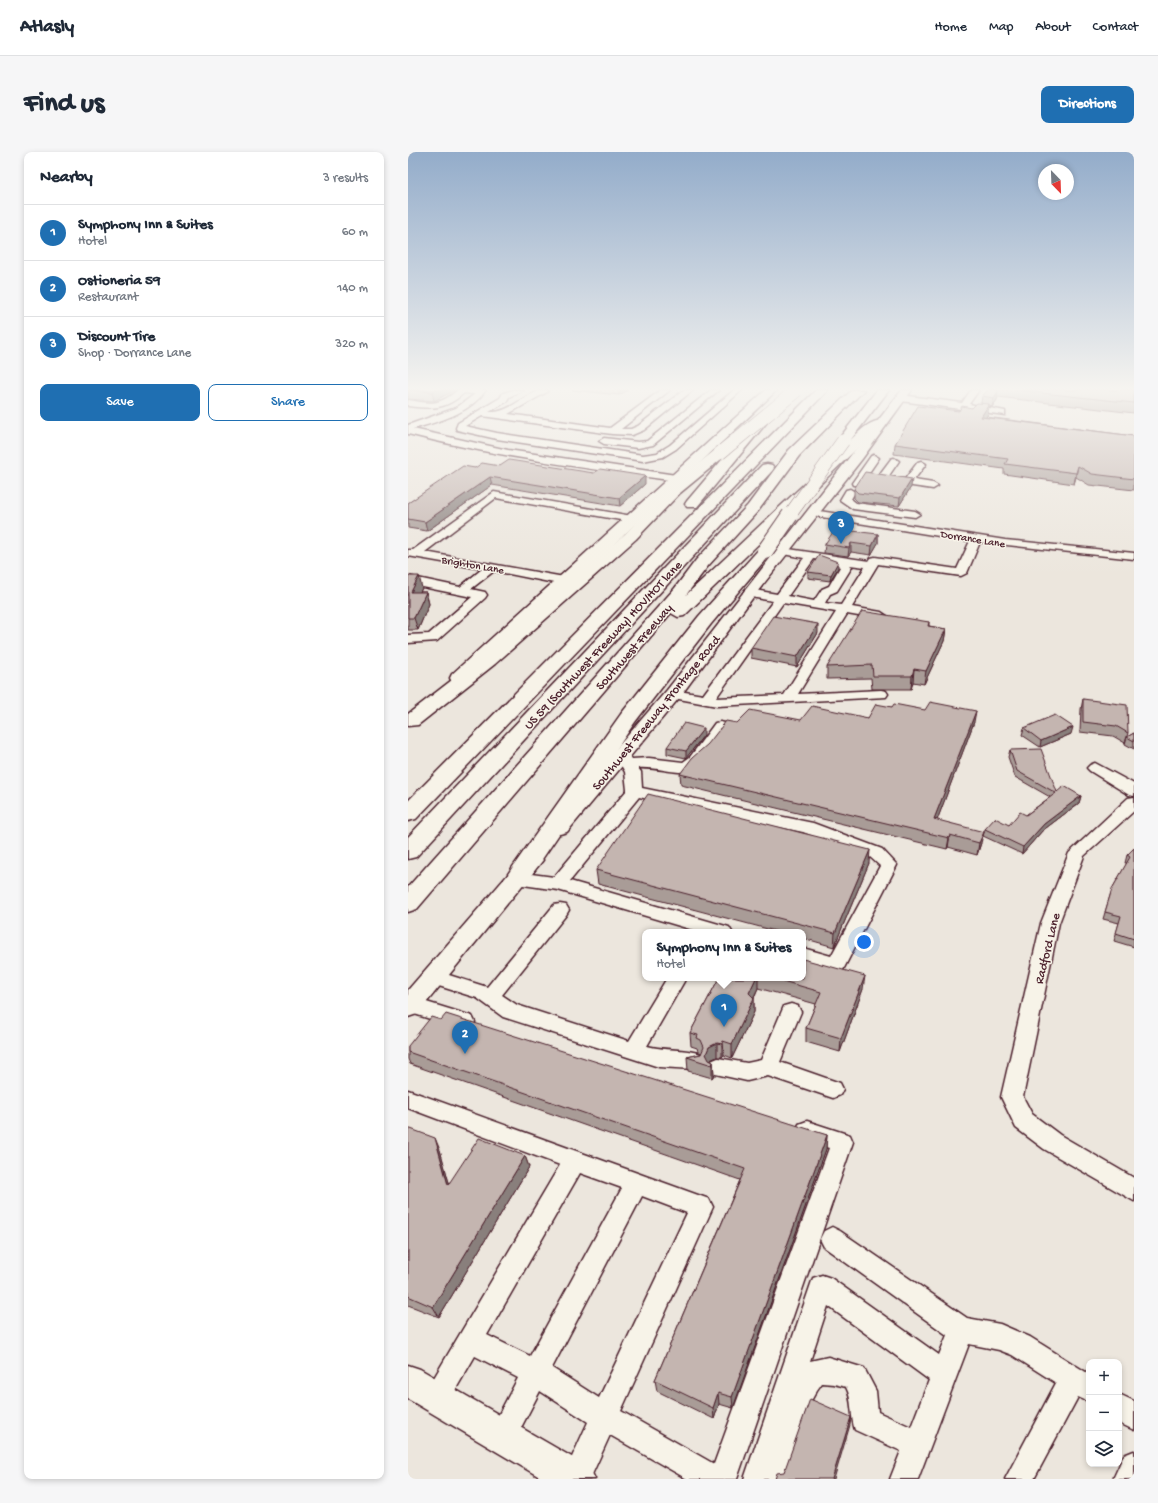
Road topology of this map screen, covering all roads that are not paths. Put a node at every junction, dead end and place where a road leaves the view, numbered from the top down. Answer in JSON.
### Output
{"nodes":[{"id":1,"x":495,"y":452,"type":"edge"},
{"id":2,"x":602,"y":452,"type":"edge"},
{"id":3,"x":665,"y":452,"type":"edge"},
{"id":4,"x":704,"y":452,"type":"edge"},
{"id":5,"x":721,"y":452,"type":"edge"},
{"id":6,"x":736,"y":452,"type":"edge"},
{"id":7,"x":766,"y":452,"type":"edge"},
{"id":8,"x":782,"y":452,"type":"edge"},
{"id":9,"x":795,"y":452,"type":"edge"},
{"id":10,"x":835,"y":452,"type":"edge"},
{"id":11,"x":846,"y":452,"type":"edge"},
{"id":12,"x":860,"y":452,"type":"edge"},
{"id":13,"x":874,"y":458,"type":"dead end"},
{"id":14,"x":894,"y":461,"type":"dead end"},
{"id":15,"x":921,"y":464,"type":"edge"},
{"id":16,"x":862,"y":476,"type":"junction"},
{"id":17,"x":676,"y":478,"type":"junction"},
{"id":18,"x":881,"y":479,"type":"junction"},
{"id":19,"x":908,"y":482,"type":"junction"},
{"id":20,"x":933,"y":486,"type":"dead end"},
{"id":21,"x":813,"y":513,"type":"junction"},
{"id":22,"x":915,"y":514,"type":"dead end"},
{"id":23,"x":632,"y":519,"type":"junction"},
{"id":24,"x":680,"y":535,"type":"junction"},
{"id":25,"x":976,"y":539,"type":"junction"},
{"id":26,"x":774,"y":551,"type":"junction"},
{"id":27,"x":411,"y":554,"type":"edge"},
{"id":28,"x":1134,"y":556,"type":"edge"},
{"id":29,"x":810,"y":557,"type":"junction"},
{"id":30,"x":871,"y":565,"type":"junction"},
{"id":31,"x":492,"y":567,"type":"junction"},
{"id":32,"x":408,"y":580,"type":"edge"},
{"id":33,"x":564,"y":581,"type":"junction"},
{"id":34,"x":459,"y":590,"type":"junction"},
{"id":35,"x":749,"y":593,"type":"junction"},
{"id":36,"x":419,"y":594,"type":"edge"},
{"id":37,"x":782,"y":598,"type":"junction"},
{"id":38,"x":818,"y":604,"type":"junction"},
{"id":39,"x":844,"y":609,"type":"junction"},
{"id":40,"x":895,"y":618,"type":"edge"},
{"id":41,"x":647,"y":629,"type":"junction"},
{"id":42,"x":408,"y":639,"type":"edge"},
{"id":43,"x":673,"y":694,"type":"junction"},
{"id":44,"x":881,"y":694,"type":"dead end"},
{"id":45,"x":788,"y":699,"type":"junction"},
{"id":46,"x":707,"y":700,"type":"junction"},
{"id":47,"x":409,"y":722,"type":"edge"},
{"id":48,"x":720,"y":726,"type":"edge"},
{"id":49,"x":625,"y":759,"type":"junction"},
{"id":50,"x":1096,"y":768,"type":"dead end"},
{"id":51,"x":635,"y":791,"type":"junction"},
{"id":52,"x":1134,"y":791,"type":"edge"},
{"id":53,"x":1134,"y":802,"type":"edge"},
{"id":54,"x":408,"y":814,"type":"edge"},
{"id":55,"x":408,"y":851,"type":"edge"},
{"id":56,"x":518,"y":876,"type":"junction"},
{"id":57,"x":558,"y":884,"type":"junction"},
{"id":58,"x":408,"y":903,"type":"edge"},
{"id":59,"x":560,"y":910,"type":"dead end"},
{"id":60,"x":713,"y":929,"type":"edge"},
{"id":61,"x":806,"y":956,"type":"edge"},
{"id":62,"x":433,"y":977,"type":"junction"},
{"id":63,"x":675,"y":981,"type":"edge"},
{"id":64,"x":490,"y":997,"type":"junction"},
{"id":65,"x":409,"y":1006,"type":"edge"},
{"id":66,"x":791,"y":1012,"type":"dead end"},
{"id":67,"x":486,"y":1029,"type":"edge"},
{"id":68,"x":634,"y":1052,"type":"junction"},
{"id":69,"x":694,"y":1060,"type":"edge"},
{"id":70,"x":718,"y":1066,"type":"dead end"},
{"id":71,"x":768,"y":1067,"type":"junction"},
{"id":72,"x":833,"y":1089,"type":"dead end"},
{"id":73,"x":408,"y":1099,"type":"edge"},
{"id":74,"x":789,"y":1125,"type":"edge"},
{"id":75,"x":575,"y":1160,"type":"junction"},
{"id":76,"x":637,"y":1183,"type":"junction"},
{"id":77,"x":1134,"y":1190,"type":"edge"},
{"id":78,"x":832,"y":1239,"type":"dead end"},
{"id":79,"x":962,"y":1330,"type":"junction"},
{"id":80,"x":470,"y":1340,"type":"junction"},
{"id":81,"x":535,"y":1372,"type":"junction"},
{"id":82,"x":945,"y":1375,"type":"junction"},
{"id":83,"x":408,"y":1381,"type":"edge"},
{"id":84,"x":1081,"y":1384,"type":"edge"},
{"id":85,"x":437,"y":1397,"type":"junction"},
{"id":86,"x":1122,"y":1410,"type":"edge"},
{"id":87,"x":604,"y":1417,"type":"junction"},
{"id":88,"x":1134,"y":1417,"type":"edge"},
{"id":89,"x":502,"y":1435,"type":"junction"},
{"id":90,"x":918,"y":1445,"type":"junction"},
{"id":91,"x":1134,"y":1465,"type":"edge"},
{"id":92,"x":576,"y":1479,"type":"edge"},
{"id":93,"x":714,"y":1479,"type":"edge"},
{"id":94,"x":723,"y":1479,"type":"edge"},
{"id":95,"x":758,"y":1479,"type":"edge"},
{"id":96,"x":769,"y":1479,"type":"edge"},
{"id":97,"x":904,"y":1479,"type":"edge"},
{"id":98,"x":1019,"y":1479,"type":"edge"},
{"id":99,"x":1127,"y":1479,"type":"edge"}],
"edges":[{"from":1,"to":17,"type":"street"},
{"from":2,"to":3,"type":"street"},
{"from":4,"to":17,"type":"main road"},
{"from":5,"to":47,"type":"highway","bridge":true},
{"from":6,"to":24,"type":"highway"},
{"from":7,"to":24,"type":"highway"},
{"from":8,"to":55,"type":"highway","name":"US 59 (Southwest Freeway) HOV/HOT lane"},
{"from":9,"to":41,"type":"highway","name":"Southwest Freeway"},
{"from":10,"to":26,"type":"highway","bridge":true},
{"from":11,"to":41,"type":"highway"},
{"from":12,"to":21,"type":"main road","name":"Southwest Freeway Frontage Road"},
{"from":13,"to":16,"type":"street"},
{"from":14,"to":18,"type":"street"},
{"from":15,"to":19,"type":"street"},
{"from":16,"to":18,"type":"street"},
{"from":16,"to":22,"type":"street"},
{"from":17,"to":23,"type":"main road"},
{"from":18,"to":19,"type":"street"},
{"from":19,"to":20,"type":"street"},
{"from":21,"to":25,"type":"street","name":"Dorrance Lane"},
{"from":21,"to":26,"type":"main road","name":"Southwest Freeway Frontage Road"},
{"from":23,"to":27,"type":"street"},
{"from":23,"to":33,"type":"main road"},
{"from":24,"to":54,"type":"highway"},
{"from":25,"to":28,"type":"street","name":"Dorrance Lane"},
{"from":25,"to":30,"type":"street"},
{"from":26,"to":29,"type":"street"},
{"from":26,"to":35,"type":"main road","name":"Southwest Freeway Frontage Road"},
{"from":26,"to":56,"type":"highway"},
{"from":27,"to":31,"type":"street","name":"Brighton Lane"},
{"from":29,"to":30,"type":"street"},
{"from":29,"to":37,"type":"street"},
{"from":29,"to":38,"type":"street"},
{"from":30,"to":39,"type":"street"},
{"from":31,"to":33,"type":"street","name":"Brighton Lane"},
{"from":31,"to":34,"type":"street"},
{"from":32,"to":34,"type":"street"},
{"from":33,"to":47,"type":"main road"},
{"from":34,"to":36,"type":"street"},
{"from":34,"to":42,"type":"street"},
{"from":35,"to":37,"type":"street"},
{"from":35,"to":43,"type":"main road","name":"Southwest Freeway Frontage Road"},
{"from":37,"to":38,"type":"street"},
{"from":37,"to":46,"type":"street"},
{"from":38,"to":39,"type":"street"},
{"from":39,"to":40,"type":"street"},
{"from":39,"to":45,"type":"street"},
{"from":41,"to":58,"type":"highway","name":"Southwest Freeway"},
{"from":43,"to":46,"type":"street"},
{"from":43,"to":49,"type":"main road","name":"Southwest Freeway Frontage Road"},
{"from":44,"to":45,"type":"street"},
{"from":45,"to":46,"type":"street"},
{"from":48,"to":49,"type":"street"},
{"from":49,"to":51,"type":"street"},
{"from":49,"to":56,"type":"main road","name":"Southwest Freeway Frontage Road"},
{"from":50,"to":52,"type":"street"},
{"from":51,"to":57,"type":"street"},
{"from":51,"to":61,"type":"street"},
{"from":53,"to":77,"type":"street","name":"Radford Lane"},
{"from":56,"to":57,"type":"street"},
{"from":56,"to":62,"type":"main road","name":"Southwest Freeway Frontage Road"},
{"from":57,"to":60,"type":"street"},
{"from":59,"to":64,"type":"street"},
{"from":62,"to":64,"type":"street"},
{"from":62,"to":65,"type":"main road","name":"Southwest Freeway Frontage Road"},
{"from":63,"to":68,"type":"street"},
{"from":64,"to":68,"type":"street"},
{"from":65,"to":67,"type":"street"},
{"from":66,"to":71,"type":"street"},
{"from":68,"to":69,"type":"street"},
{"from":70,"to":71,"type":"street"},
{"from":71,"to":72,"type":"street"},
{"from":73,"to":75,"type":"street"},
{"from":74,"to":94,"type":"street"},
{"from":75,"to":76,"type":"street"},
{"from":75,"to":80,"type":"street"},
{"from":76,"to":81,"type":"street"},
{"from":76,"to":87,"type":"street"},
{"from":78,"to":79,"type":"street"},
{"from":79,"to":82,"type":"street"},
{"from":79,"to":84,"type":"street"},
{"from":80,"to":81,"type":"street"},
{"from":80,"to":85,"type":"street"},
{"from":81,"to":87,"type":"street"},
{"from":81,"to":89,"type":"street"},
{"from":82,"to":90,"type":"street"},
{"from":82,"to":95,"type":"street"},
{"from":83,"to":85,"type":"main road"},
{"from":84,"to":98,"type":"street"},
{"from":85,"to":89,"type":"main road"},
{"from":86,"to":88,"type":"street"},
{"from":87,"to":92,"type":"street"},
{"from":87,"to":93,"type":"street"},
{"from":89,"to":92,"type":"main road"},
{"from":90,"to":96,"type":"street"},
{"from":90,"to":97,"type":"street"},
{"from":91,"to":99,"type":"street"}]}
